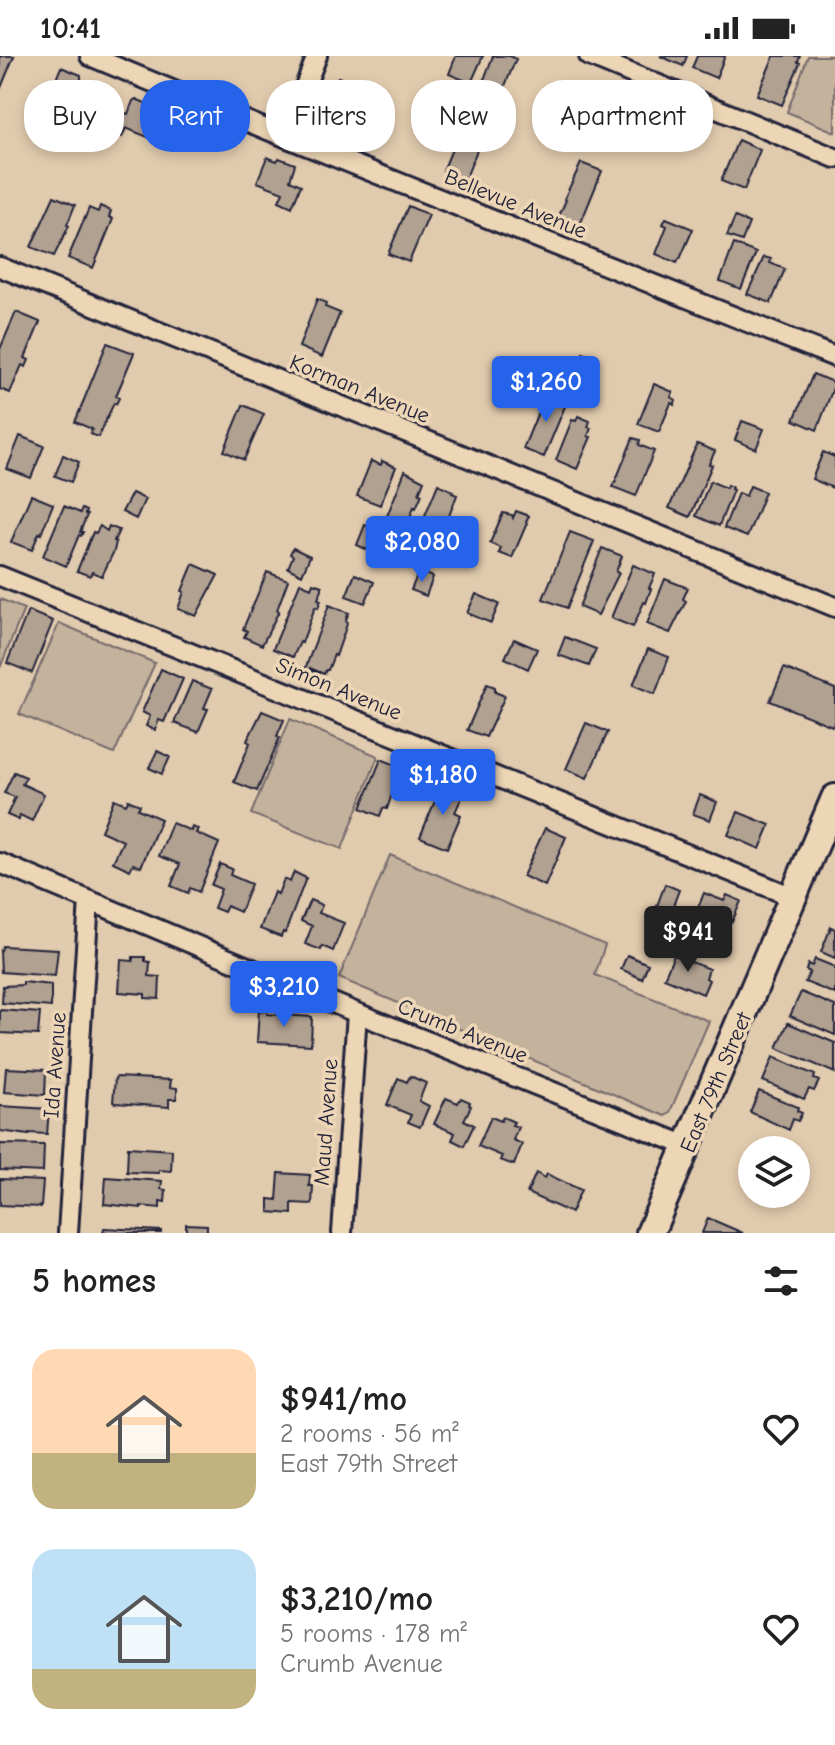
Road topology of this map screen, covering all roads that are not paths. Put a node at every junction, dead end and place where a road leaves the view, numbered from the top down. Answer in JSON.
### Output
{"nodes":[{"id":1,"x":90,"y":56,"type":"edge"},
{"id":2,"x":317,"y":56,"type":"edge"},
{"id":3,"x":589,"y":56,"type":"edge"},
{"id":4,"x":308,"y":80,"type":"edge"},
{"id":5,"x":266,"y":129,"type":"edge"},
{"id":6,"x":322,"y":152,"type":"edge"},
{"id":7,"x":835,"y":158,"type":"edge"},
{"id":8,"x":0,"y":267,"type":"edge"},
{"id":9,"x":835,"y":357,"type":"edge"},
{"id":10,"x":0,"y":576,"type":"edge"},
{"id":11,"x":835,"y":607,"type":"edge"},
{"id":12,"x":835,"y":798,"type":"edge"},
{"id":13,"x":0,"y":863,"type":"edge"},
{"id":14,"x":793,"y":897,"type":"junction"},
{"id":15,"x":89,"y":900,"type":"junction"},
{"id":16,"x":357,"y":1013,"type":"junction"},
{"id":17,"x":687,"y":1146,"type":"junction"},
{"id":18,"x":68,"y":1233,"type":"edge"},
{"id":19,"x":342,"y":1233,"type":"edge"},
{"id":20,"x":650,"y":1233,"type":"edge"}],
"edges":[{"from":1,"to":5,"type":"street","name":"Bellevue Avenue"},
{"from":2,"to":4,"type":"street"},
{"from":3,"to":7,"type":"street"},
{"from":6,"to":9,"type":"street","name":"Bellevue Avenue"},
{"from":8,"to":11,"type":"street","name":"Korman Avenue"},
{"from":10,"to":14,"type":"street","name":"Simon Avenue"},
{"from":12,"to":14,"type":"main road","name":"East 79th Street"},
{"from":13,"to":15,"type":"street","name":"Crumb Avenue"},
{"from":14,"to":17,"type":"main road","name":"East 79th Street"},
{"from":15,"to":16,"type":"street","name":"Crumb Avenue"},
{"from":15,"to":18,"type":"street","name":"Ida Avenue"},
{"from":16,"to":17,"type":"street","name":"Crumb Avenue"},
{"from":16,"to":19,"type":"street","name":"Maud Avenue"},
{"from":17,"to":20,"type":"main road","name":"East 79th Street"}]}
